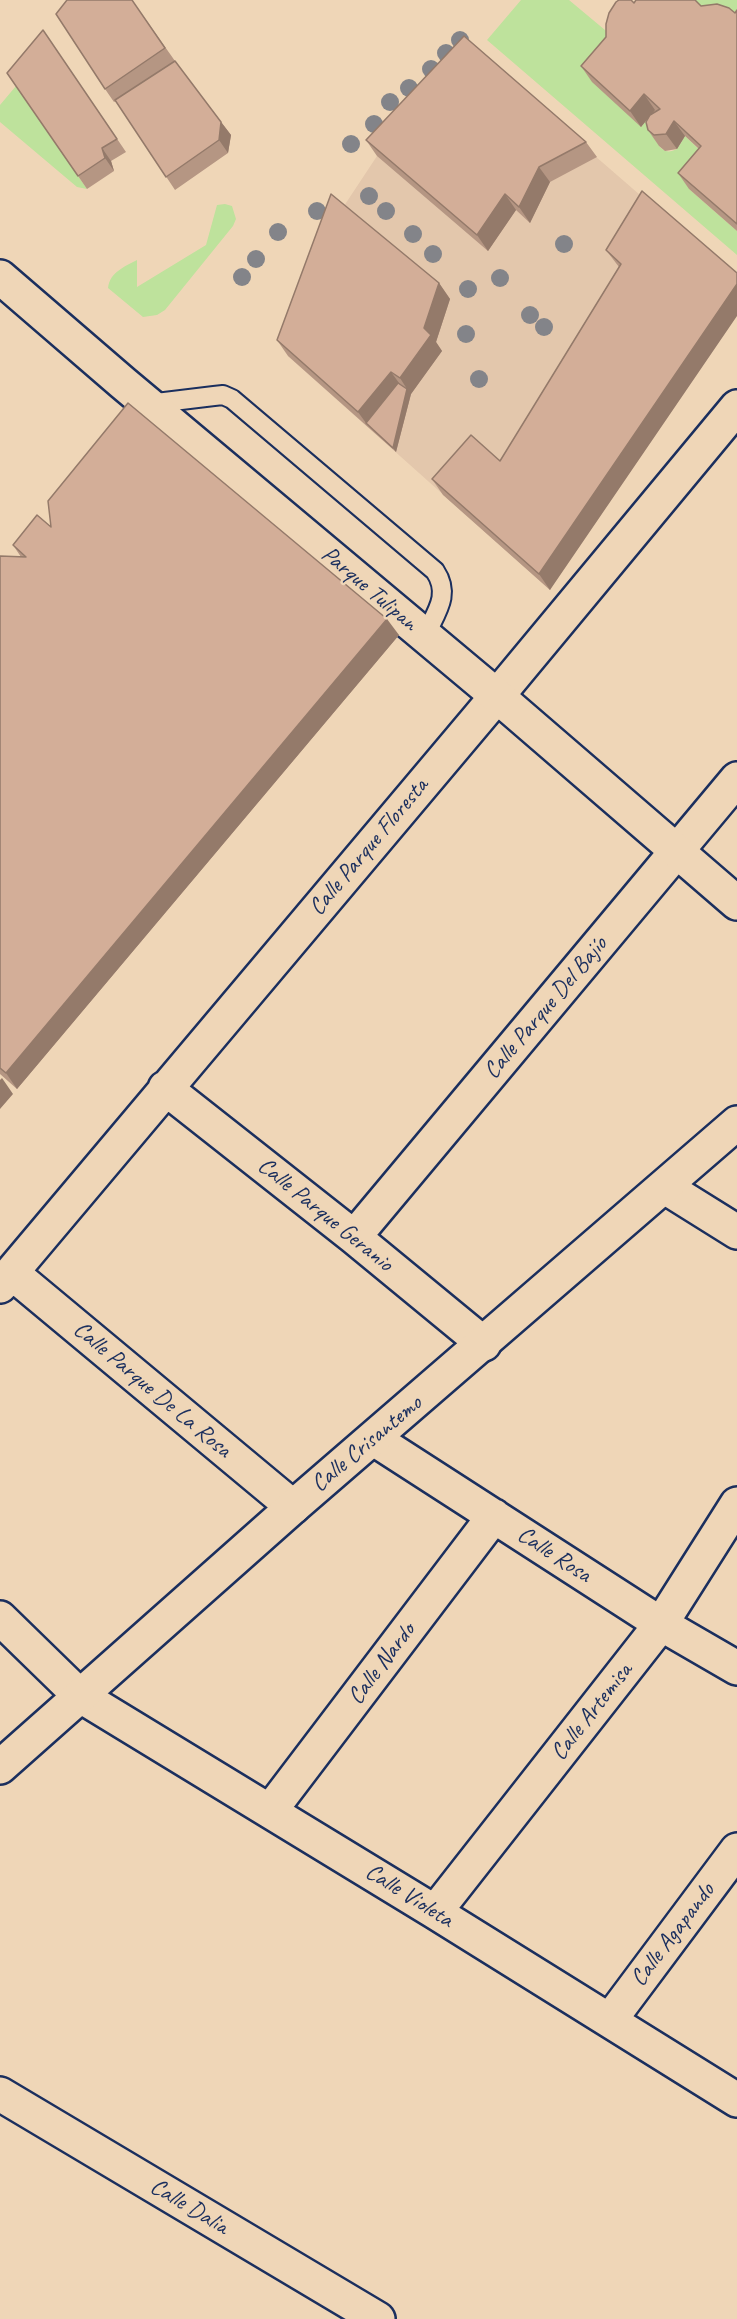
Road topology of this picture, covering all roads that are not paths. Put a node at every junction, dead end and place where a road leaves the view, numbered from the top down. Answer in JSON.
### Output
{"nodes":[{"id":1,"x":0,"y":277,"type":"edge"},
{"id":2,"x":148,"y":404,"type":"junction"},
{"id":3,"x":737,"y":407,"type":"edge"},
{"id":4,"x":425,"y":636,"type":"junction"},
{"id":5,"x":497,"y":696,"type":"junction"},
{"id":6,"x":737,"y":779,"type":"edge"},
{"id":7,"x":678,"y":850,"type":"junction"},
{"id":8,"x":737,"y":903,"type":"edge"},
{"id":9,"x":165,"y":1088,"type":"junction"},
{"id":10,"x":737,"y":1123,"type":"edge"},
{"id":11,"x":665,"y":1187,"type":"junction"},
{"id":12,"x":737,"y":1232,"type":"edge"},
{"id":13,"x":354,"y":1237,"type":"junction"},
{"id":14,"x":6,"y":1280,"type":"edge"},
{"id":15,"x":484,"y":1344,"type":"junction"},
{"id":16,"x":374,"y":1439,"type":"junction"},
{"id":17,"x":737,"y":1504,"type":"edge"},
{"id":18,"x":293,"y":1507,"type":"junction"},
{"id":19,"x":494,"y":1516,"type":"junction"},
{"id":20,"x":0,"y":1618,"type":"edge"},
{"id":21,"x":662,"y":1624,"type":"junction"},
{"id":22,"x":737,"y":1668,"type":"edge"},
{"id":23,"x":79,"y":1695,"type":"junction"},
{"id":24,"x":0,"y":1767,"type":"edge"},
{"id":25,"x":270,"y":1811,"type":"junction"},
{"id":26,"x":737,"y":1850,"type":"edge"},
{"id":27,"x":435,"y":1912,"type":"junction"},
{"id":28,"x":610,"y":2020,"type":"junction"},
{"id":29,"x":0,"y":2094,"type":"edge"},
{"id":30,"x":737,"y":2100,"type":"edge"},
{"id":31,"x":378,"y":2319,"type":"edge"}],
"edges":[{"from":1,"to":2,"type":"street","name":"Parque Tulipan"},
{"from":2,"to":4,"type":"street","name":"Parque Tulipan"},
{"from":2,"to":4,"type":"lane"},
{"from":3,"to":5,"type":"street","name":"Calle Parque Floresta"},
{"from":4,"to":5,"type":"street","name":"Parque Tulipan"},
{"from":5,"to":7,"type":"street","name":"Parque Tulipan"},
{"from":5,"to":9,"type":"street","name":"Calle Parque Floresta"},
{"from":6,"to":7,"type":"street","name":"Calle Parque Del Bajío"},
{"from":7,"to":8,"type":"street","name":"Parque Tulipan"},
{"from":7,"to":13,"type":"street","name":"Calle Parque Del Bajío"},
{"from":9,"to":13,"type":"street","name":"Calle Parque Geranio"},
{"from":9,"to":14,"type":"street","name":"Calle Parque Floresta"},
{"from":10,"to":11,"type":"street","name":"Calle Crisantemo"},
{"from":11,"to":12,"type":"street"},
{"from":11,"to":15,"type":"street","name":"Calle Crisantemo"},
{"from":13,"to":15,"type":"street","name":"Calle Parque Geranio"},
{"from":14,"to":18,"type":"street","name":"Calle Parque De La Rosa"},
{"from":15,"to":16,"type":"street","name":"Calle Crisantemo"},
{"from":16,"to":18,"type":"street","name":"Calle Crisantemo"},
{"from":16,"to":19,"type":"street","name":"Calle Rosa"},
{"from":17,"to":21,"type":"street","name":"Calle Artemisa"},
{"from":18,"to":23,"type":"street","name":"Calle Crisantemo"},
{"from":19,"to":21,"type":"street","name":"Calle Rosa"},
{"from":19,"to":25,"type":"street","name":"Calle Nardo"},
{"from":20,"to":23,"type":"street","name":"Calle Violeta"},
{"from":21,"to":22,"type":"street","name":"Calle Rosa"},
{"from":21,"to":27,"type":"street","name":"Calle Artemisa"},
{"from":23,"to":24,"type":"street","name":"Calle Crisantemo"},
{"from":23,"to":25,"type":"street","name":"Calle Violeta"},
{"from":25,"to":27,"type":"street","name":"Calle Violeta"},
{"from":26,"to":28,"type":"street","name":"Calle Agapando"},
{"from":27,"to":28,"type":"street","name":"Calle Violeta"},
{"from":28,"to":30,"type":"street","name":"Calle Violeta"},
{"from":29,"to":31,"type":"street","name":"Calle Dalia"}]}
